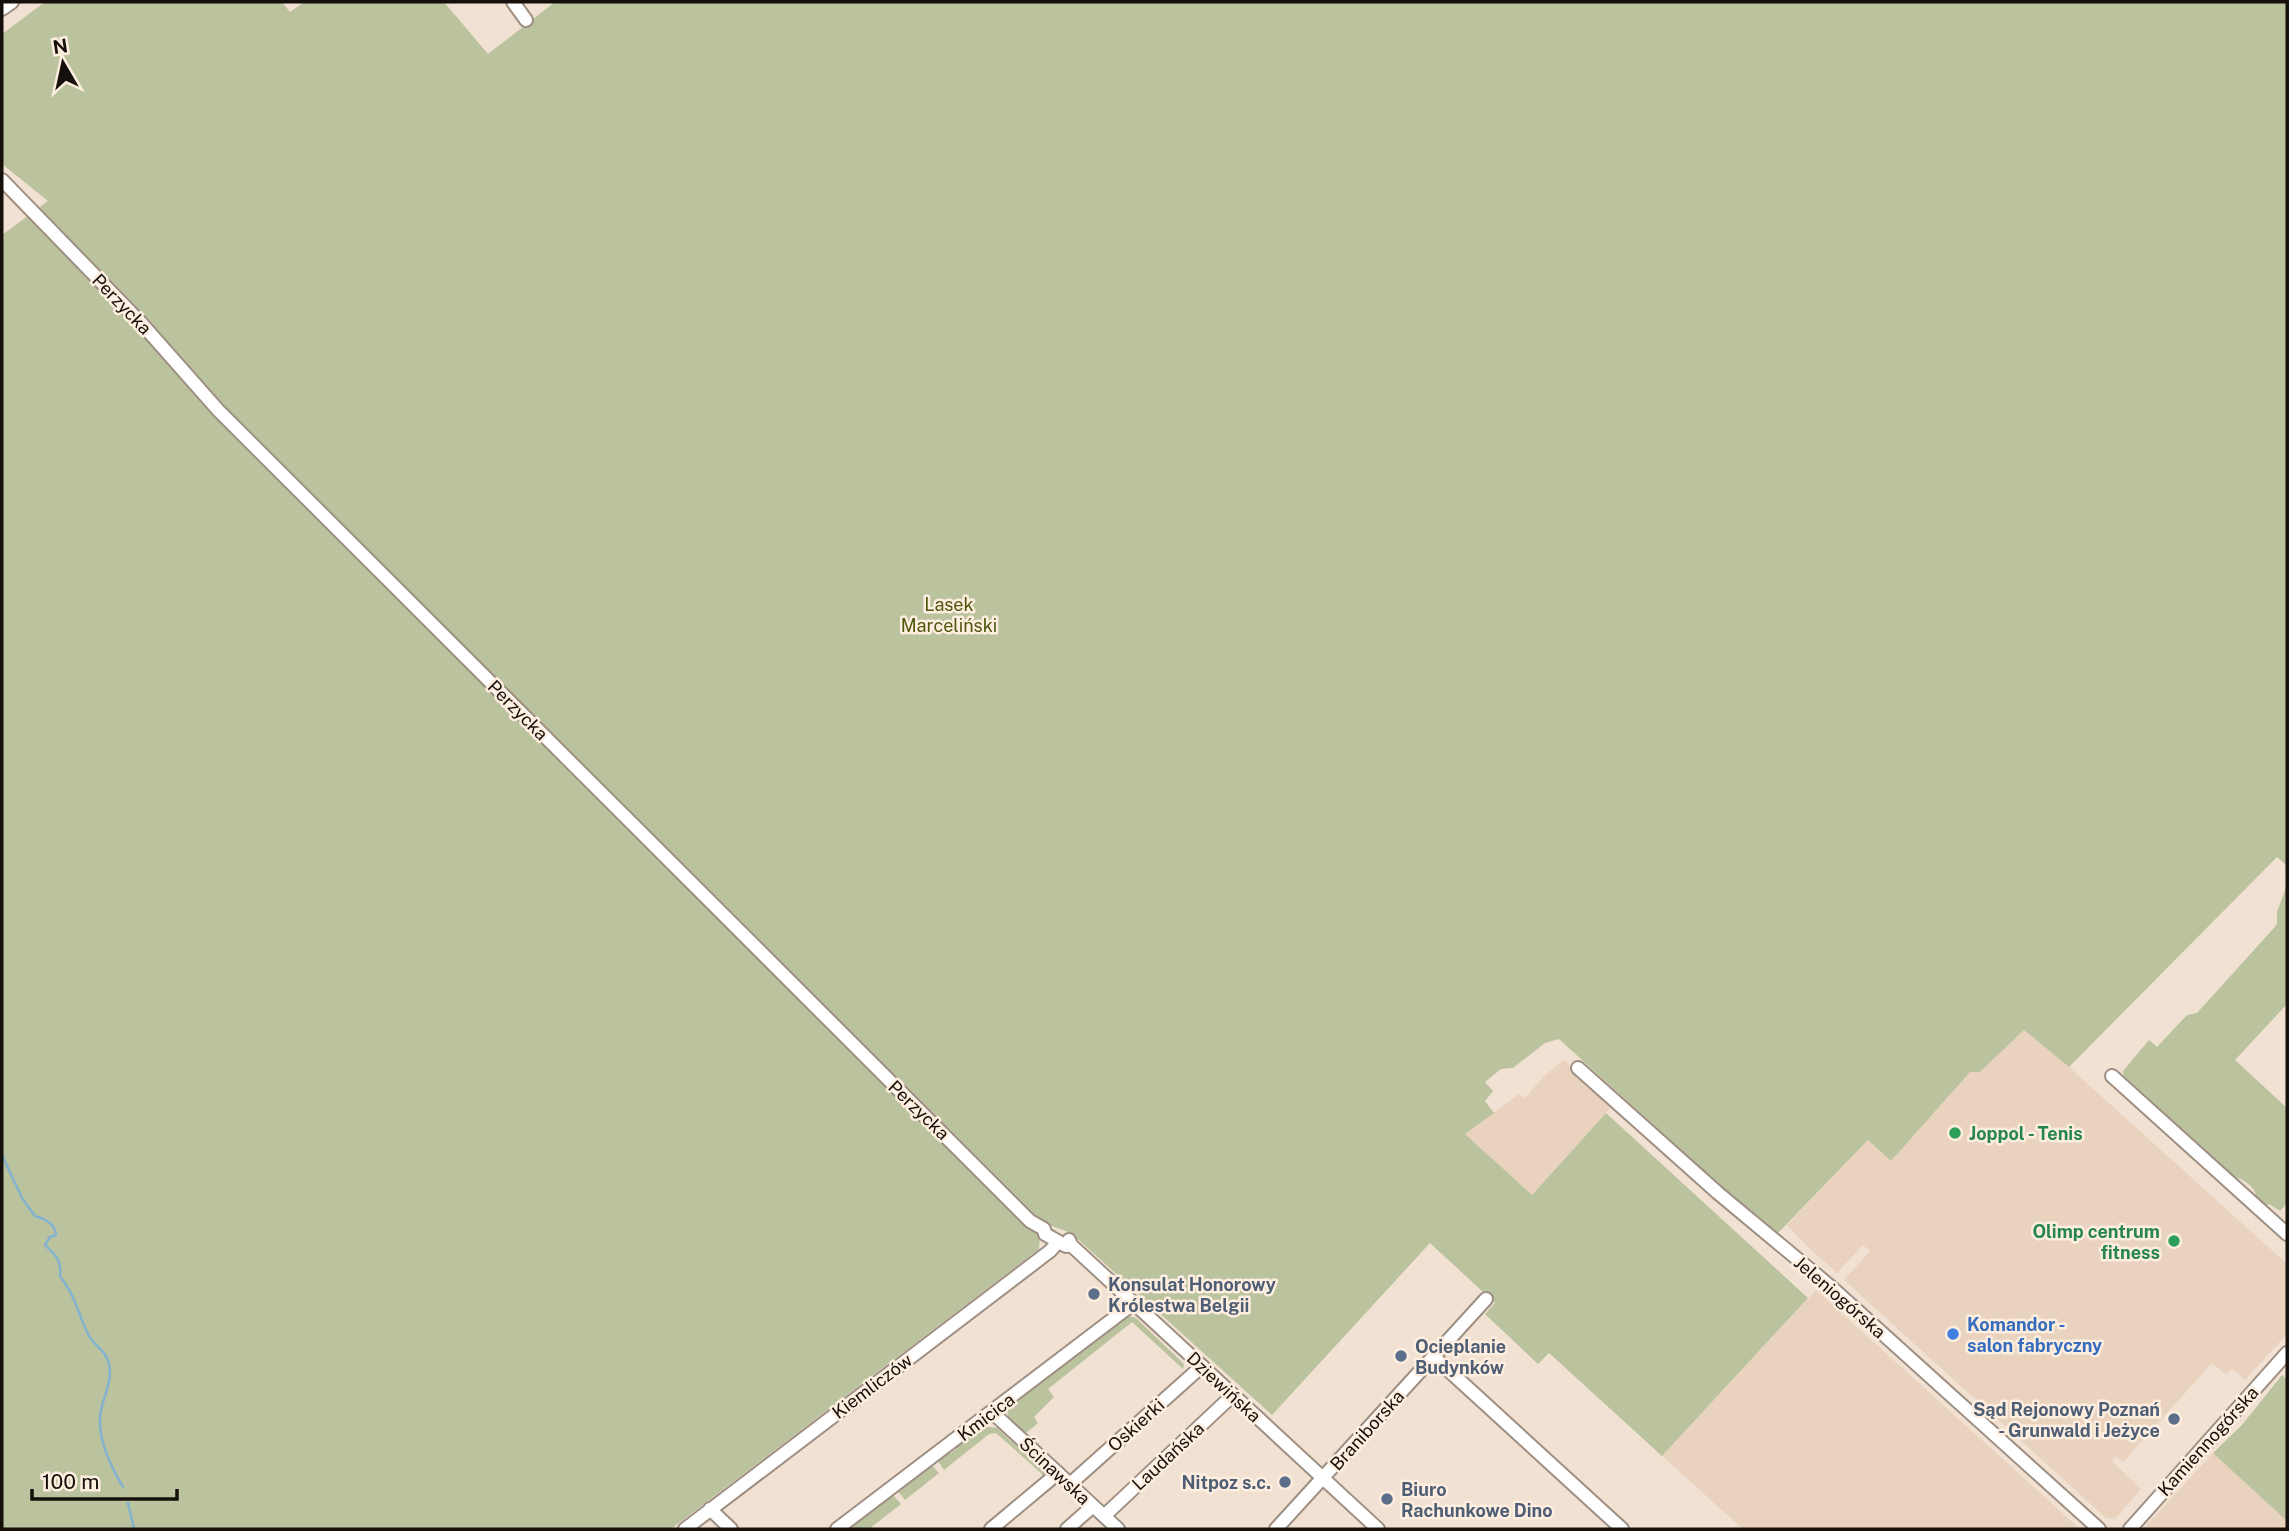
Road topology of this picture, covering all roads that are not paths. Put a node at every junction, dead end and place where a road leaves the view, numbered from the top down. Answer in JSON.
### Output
{"nodes":[{"id":1,"x":12,"y":2,"type":"edge"},
{"id":2,"x":513,"y":2,"type":"edge"},
{"id":3,"x":2,"y":9,"type":"edge"},
{"id":4,"x":526,"y":20,"type":"dead end"},
{"id":5,"x":2,"y":180,"type":"edge"},
{"id":6,"x":1578,"y":1068,"type":"dead end"},
{"id":7,"x":2112,"y":1076,"type":"dead end"},
{"id":8,"x":1044,"y":1229,"type":"joint"},
{"id":9,"x":2287,"y":1234,"type":"edge"},
{"id":10,"x":1065,"y":1243,"type":"junction"},
{"id":11,"x":1486,"y":1299,"type":"dead end"},
{"id":12,"x":1135,"y":1303,"type":"junction"},
{"id":13,"x":2287,"y":1353,"type":"edge"},
{"id":14,"x":1434,"y":1357,"type":"junction"},
{"id":15,"x":1202,"y":1366,"type":"junction"},
{"id":16,"x":1233,"y":1395,"type":"junction"},
{"id":17,"x":992,"y":1412,"type":"junction"},
{"id":18,"x":1058,"y":1473,"type":"junction"},
{"id":19,"x":1322,"y":1479,"type":"junction"},
{"id":20,"x":1070,"y":1484,"type":"junction"},
{"id":21,"x":1093,"y":1506,"type":"junction"},
{"id":22,"x":710,"y":1510,"type":"junction"},
{"id":23,"x":1104,"y":1516,"type":"junction"},
{"id":24,"x":685,"y":1529,"type":"edge"},
{"id":25,"x":731,"y":1529,"type":"edge"},
{"id":26,"x":837,"y":1529,"type":"edge"},
{"id":27,"x":991,"y":1529,"type":"edge"},
{"id":28,"x":1067,"y":1529,"type":"edge"},
{"id":29,"x":1118,"y":1529,"type":"edge"},
{"id":30,"x":1276,"y":1529,"type":"edge"},
{"id":31,"x":1378,"y":1529,"type":"edge"},
{"id":32,"x":1622,"y":1529,"type":"edge"},
{"id":33,"x":2099,"y":1529,"type":"edge"},
{"id":34,"x":2130,"y":1529,"type":"edge"}],
"edges":[{"from":1,"to":3,"type":"street"},
{"from":2,"to":4,"type":"street"},
{"from":5,"to":8,"type":"street","name":"Perzycka"},
{"from":6,"to":33,"type":"street","name":"Jeleniogórska"},
{"from":7,"to":9,"type":"street"},
{"from":8,"to":10,"type":"street","name":"Dziewińska"},
{"from":10,"to":12,"type":"street","name":"Dziewińska"},
{"from":10,"to":22,"type":"street","name":"Kiemliczów"},
{"from":11,"to":14,"type":"street","name":"Braniborska"},
{"from":12,"to":15,"type":"street","name":"Dziewińska"},
{"from":12,"to":17,"type":"street","name":"Kmicica"},
{"from":13,"to":34,"type":"street","name":"Kamiennogórska"},
{"from":14,"to":19,"type":"street","name":"Braniborska"},
{"from":14,"to":32,"type":"street"},
{"from":15,"to":16,"type":"street","name":"Dziewińska"},
{"from":15,"to":20,"type":"street","name":"Oskierki"},
{"from":16,"to":19,"type":"street","name":"Dziewińska"},
{"from":16,"to":23,"type":"street","name":"Laudańska"},
{"from":17,"to":18,"type":"street","name":"Ścinawska"},
{"from":17,"to":26,"type":"street","name":"Kmicica"},
{"from":18,"to":20,"type":"street","name":"Ścinawska"},
{"from":18,"to":27,"type":"street"},
{"from":19,"to":30,"type":"street","name":"Braniborska"},
{"from":19,"to":31,"type":"street","name":"Dziewińska"},
{"from":20,"to":21,"type":"street","name":"Ścinawska"},
{"from":21,"to":23,"type":"street","name":"Ścinawska"},
{"from":21,"to":28,"type":"street"},
{"from":22,"to":24,"type":"street","name":"Kiemliczów"},
{"from":22,"to":25,"type":"street"},
{"from":23,"to":29,"type":"street","name":"Ścinawska"}]}
